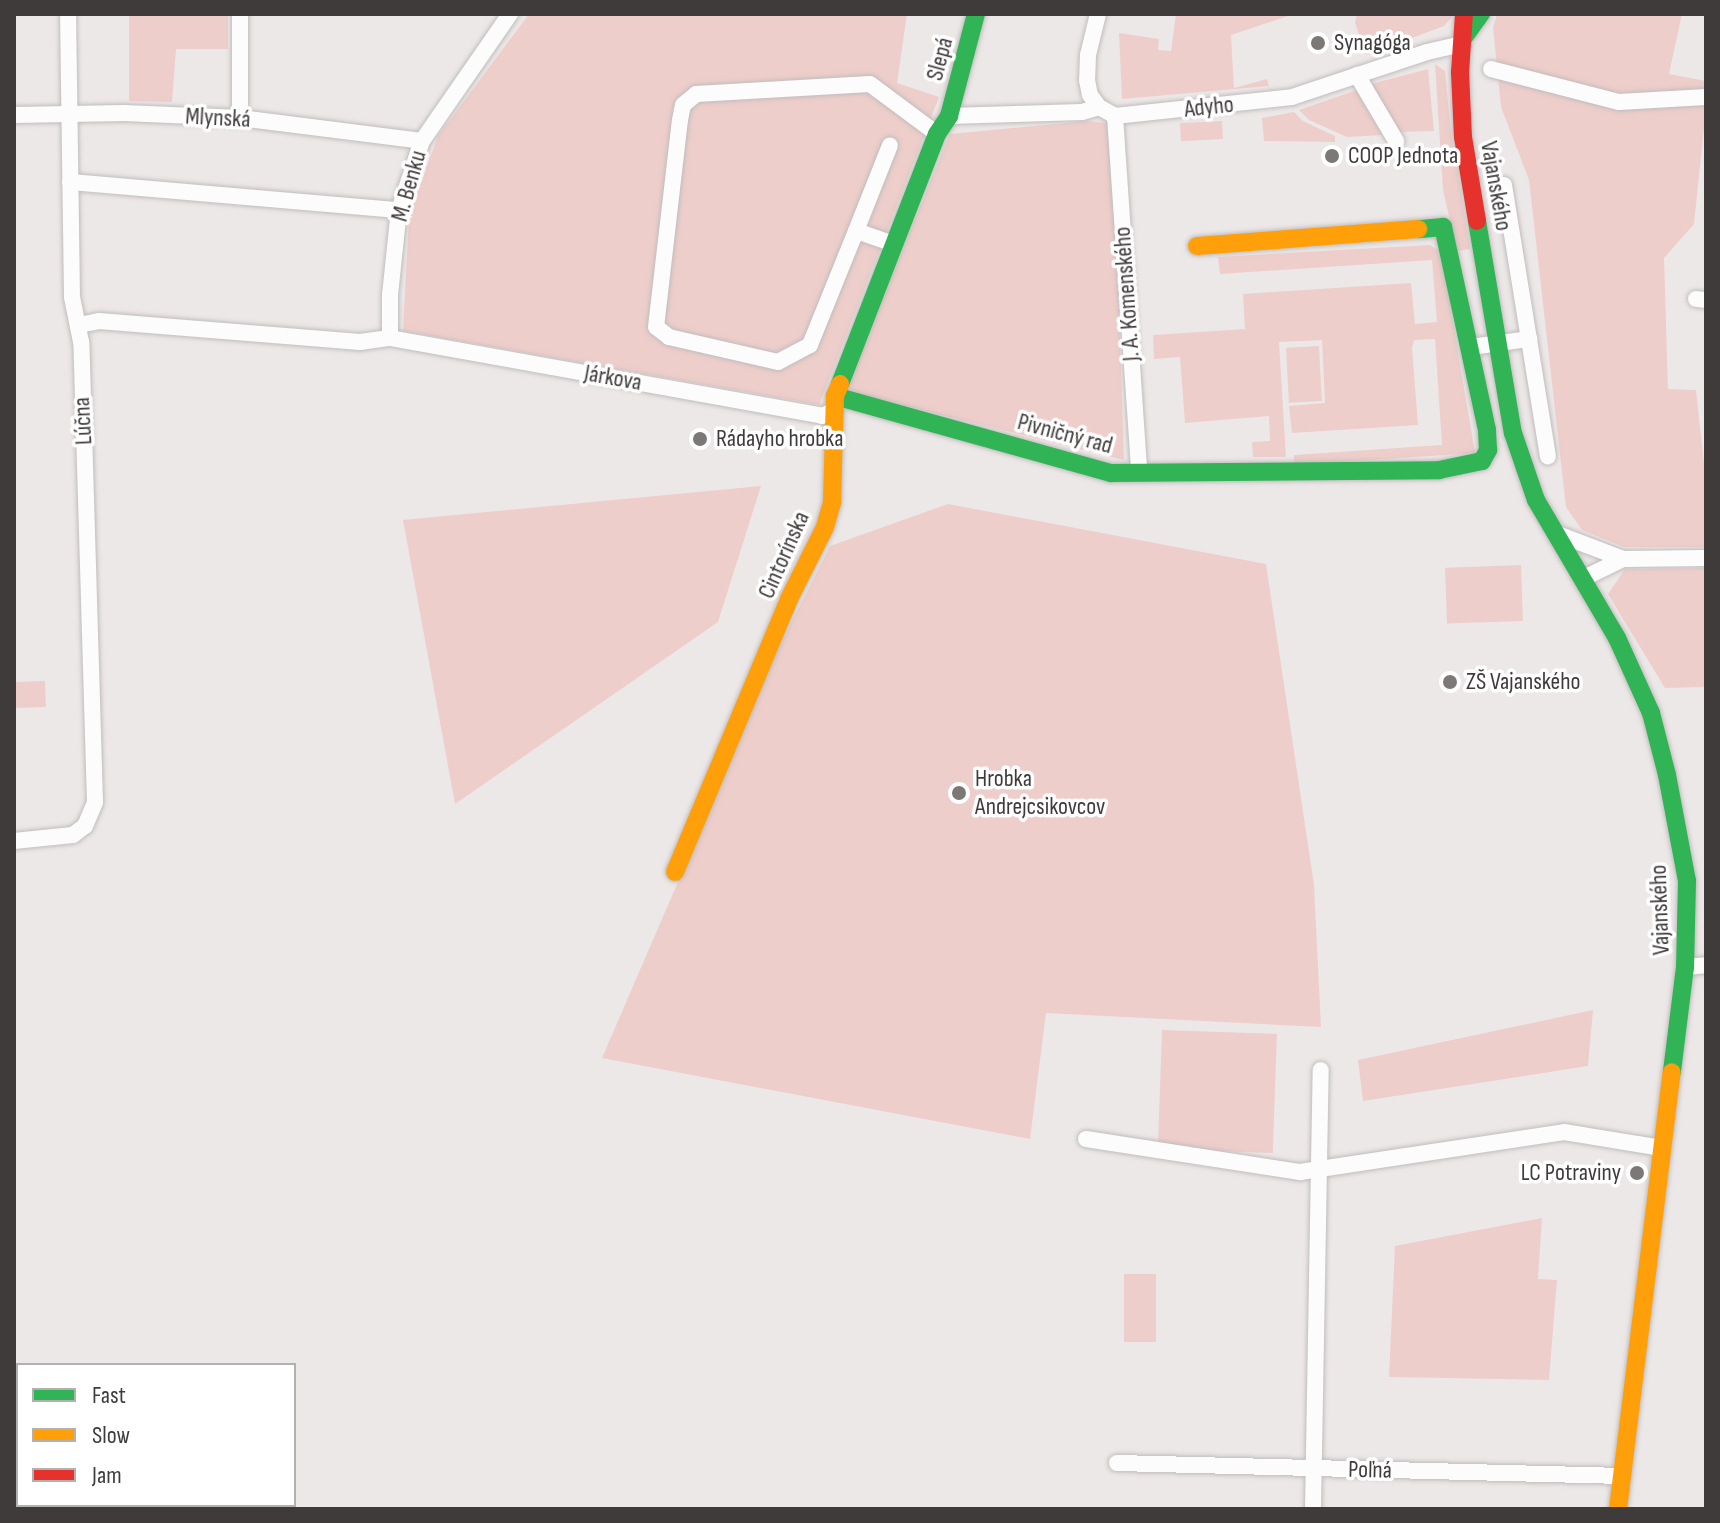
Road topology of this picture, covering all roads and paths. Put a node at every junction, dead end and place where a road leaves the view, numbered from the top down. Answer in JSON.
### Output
{"nodes":[{"id":1,"x":68,"y":14,"type":"edge"},
{"id":2,"x":240,"y":14,"type":"edge"},
{"id":3,"x":510,"y":14,"type":"edge"},
{"id":4,"x":976,"y":14,"type":"edge"},
{"id":5,"x":1098,"y":14,"type":"edge"},
{"id":6,"x":1464,"y":14,"type":"edge"},
{"id":7,"x":1481,"y":14,"type":"edge"},
{"id":8,"x":1463,"y":41,"type":"junction"},
{"id":9,"x":1491,"y":69,"type":"dead end"},
{"id":10,"x":1357,"y":75,"type":"junction"},
{"id":11,"x":1706,"y":97,"type":"edge"},
{"id":12,"x":1099,"y":107,"type":"junction"},
{"id":13,"x":68,"y":114,"type":"junction"},
{"id":14,"x":14,"y":115,"type":"edge"},
{"id":15,"x":949,"y":116,"type":"junction"},
{"id":16,"x":1115,"y":116,"type":"junction"},
{"id":17,"x":240,"y":118,"type":"junction"},
{"id":18,"x":937,"y":134,"type":"junction"},
{"id":19,"x":422,"y":141,"type":"junction"},
{"id":20,"x":1396,"y":141,"type":"dead end"},
{"id":21,"x":890,"y":145,"type":"dead end"},
{"id":22,"x":70,"y":182,"type":"junction"},
{"id":23,"x":1504,"y":185,"type":"dead end"},
{"id":24,"x":399,"y":210,"type":"junction"},
{"id":25,"x":856,"y":231,"type":"junction"},
{"id":26,"x":894,"y":244,"type":"junction"},
{"id":27,"x":1197,"y":246,"type":"dead end"},
{"id":28,"x":79,"y":325,"type":"junction"},
{"id":29,"x":390,"y":338,"type":"junction"},
{"id":30,"x":1529,"y":339,"type":"junction"},
{"id":31,"x":1498,"y":343,"type":"junction"},
{"id":32,"x":1471,"y":347,"type":"junction"},
{"id":33,"x":835,"y":403,"type":"junction"},
{"id":34,"x":1548,"y":456,"type":"dead end"},
{"id":35,"x":1139,"y":472,"type":"junction"},
{"id":36,"x":1555,"y":533,"type":"junction"},
{"id":37,"x":1706,"y":558,"type":"edge"},
{"id":38,"x":1623,"y":559,"type":"junction"},
{"id":39,"x":1582,"y":579,"type":"junction"},
{"id":40,"x":14,"y":841,"type":"edge"},
{"id":41,"x":675,"y":872,"type":"dead end"},
{"id":42,"x":1706,"y":965,"type":"edge"},
{"id":43,"x":1685,"y":967,"type":"junction"},
{"id":44,"x":1321,"y":1070,"type":"dead end"},
{"id":45,"x":1086,"y":1139,"type":"dead end"},
{"id":46,"x":1662,"y":1148,"type":"junction"},
{"id":47,"x":1322,"y":1171,"type":"junction"},
{"id":48,"x":1117,"y":1463,"type":"dead end"},
{"id":49,"x":1315,"y":1469,"type":"junction"},
{"id":50,"x":1622,"y":1476,"type":"junction"},
{"id":51,"x":1313,"y":1509,"type":"edge"},
{"id":52,"x":1618,"y":1509,"type":"edge"}],
"edges":[{"from":1,"to":13,"type":"street","name":"Lúčna"},
{"from":2,"to":17,"type":"street"},
{"from":3,"to":19,"type":"street","name":"M. Benku"},
{"from":4,"to":15,"type":"street","name":"Slepá"},
{"from":5,"to":12,"type":"street"},
{"from":6,"to":8,"type":"street","name":"Vajanského"},
{"from":7,"to":8,"type":"street"},
{"from":8,"to":10,"type":"street","name":"Adyho"},
{"from":8,"to":31,"type":"street","name":"Vajanského"},
{"from":9,"to":11,"type":"street"},
{"from":10,"to":16,"type":"street","name":"Adyho"},
{"from":10,"to":20,"type":"street"},
{"from":12,"to":15,"type":"street"},
{"from":12,"to":16,"type":"street"},
{"from":13,"to":14,"type":"street","name":"Mlynská"},
{"from":13,"to":17,"type":"street","name":"Mlynská"},
{"from":13,"to":22,"type":"street","name":"Lúčna"},
{"from":15,"to":18,"type":"street","name":"Cintorínska"},
{"from":16,"to":35,"type":"street","name":"J. A. Komenského"},
{"from":17,"to":19,"type":"street","name":"Mlynská"},
{"from":18,"to":25,"type":"street"},
{"from":18,"to":26,"type":"street","name":"Cintorínska"},
{"from":19,"to":24,"type":"street","name":"M. Benku"},
{"from":21,"to":25,"type":"street"},
{"from":22,"to":24,"type":"street"},
{"from":22,"to":28,"type":"street","name":"Lúčna"},
{"from":23,"to":30,"type":"street","name":"Vajanského"},
{"from":24,"to":29,"type":"street","name":"M. Benku"},
{"from":25,"to":26,"type":"street"},
{"from":26,"to":33,"type":"street","name":"Cintorínska"},
{"from":27,"to":32,"type":"street"},
{"from":28,"to":29,"type":"street","name":"Járkova"},
{"from":28,"to":40,"type":"street","name":"Lúčna"},
{"from":29,"to":33,"type":"street","name":"Járkova"},
{"from":30,"to":31,"type":"street"},
{"from":30,"to":34,"type":"street","name":"Vajanského"},
{"from":31,"to":32,"type":"street"},
{"from":31,"to":36,"type":"street","name":"Vajanského"},
{"from":32,"to":35,"type":"street","name":"Pivničný rad"},
{"from":33,"to":35,"type":"street","name":"Pivničný rad"},
{"from":33,"to":41,"type":"street","name":"Cintorínska"},
{"from":36,"to":38,"type":"street"},
{"from":36,"to":39,"type":"street","name":"Vajanského"},
{"from":37,"to":38,"type":"street"},
{"from":38,"to":39,"type":"street"},
{"from":39,"to":43,"type":"street","name":"Vajanského"},
{"from":42,"to":43,"type":"street"},
{"from":43,"to":46,"type":"street","name":"Vajanského"},
{"from":44,"to":47,"type":"street"},
{"from":45,"to":47,"type":"street"},
{"from":46,"to":47,"type":"street"},
{"from":46,"to":50,"type":"street","name":"Vajanského"},
{"from":47,"to":49,"type":"street"},
{"from":48,"to":49,"type":"street","name":"Poľná"},
{"from":49,"to":50,"type":"street","name":"Poľná"},
{"from":49,"to":51,"type":"street"},
{"from":50,"to":52,"type":"street","name":"Vajanského"}]}
